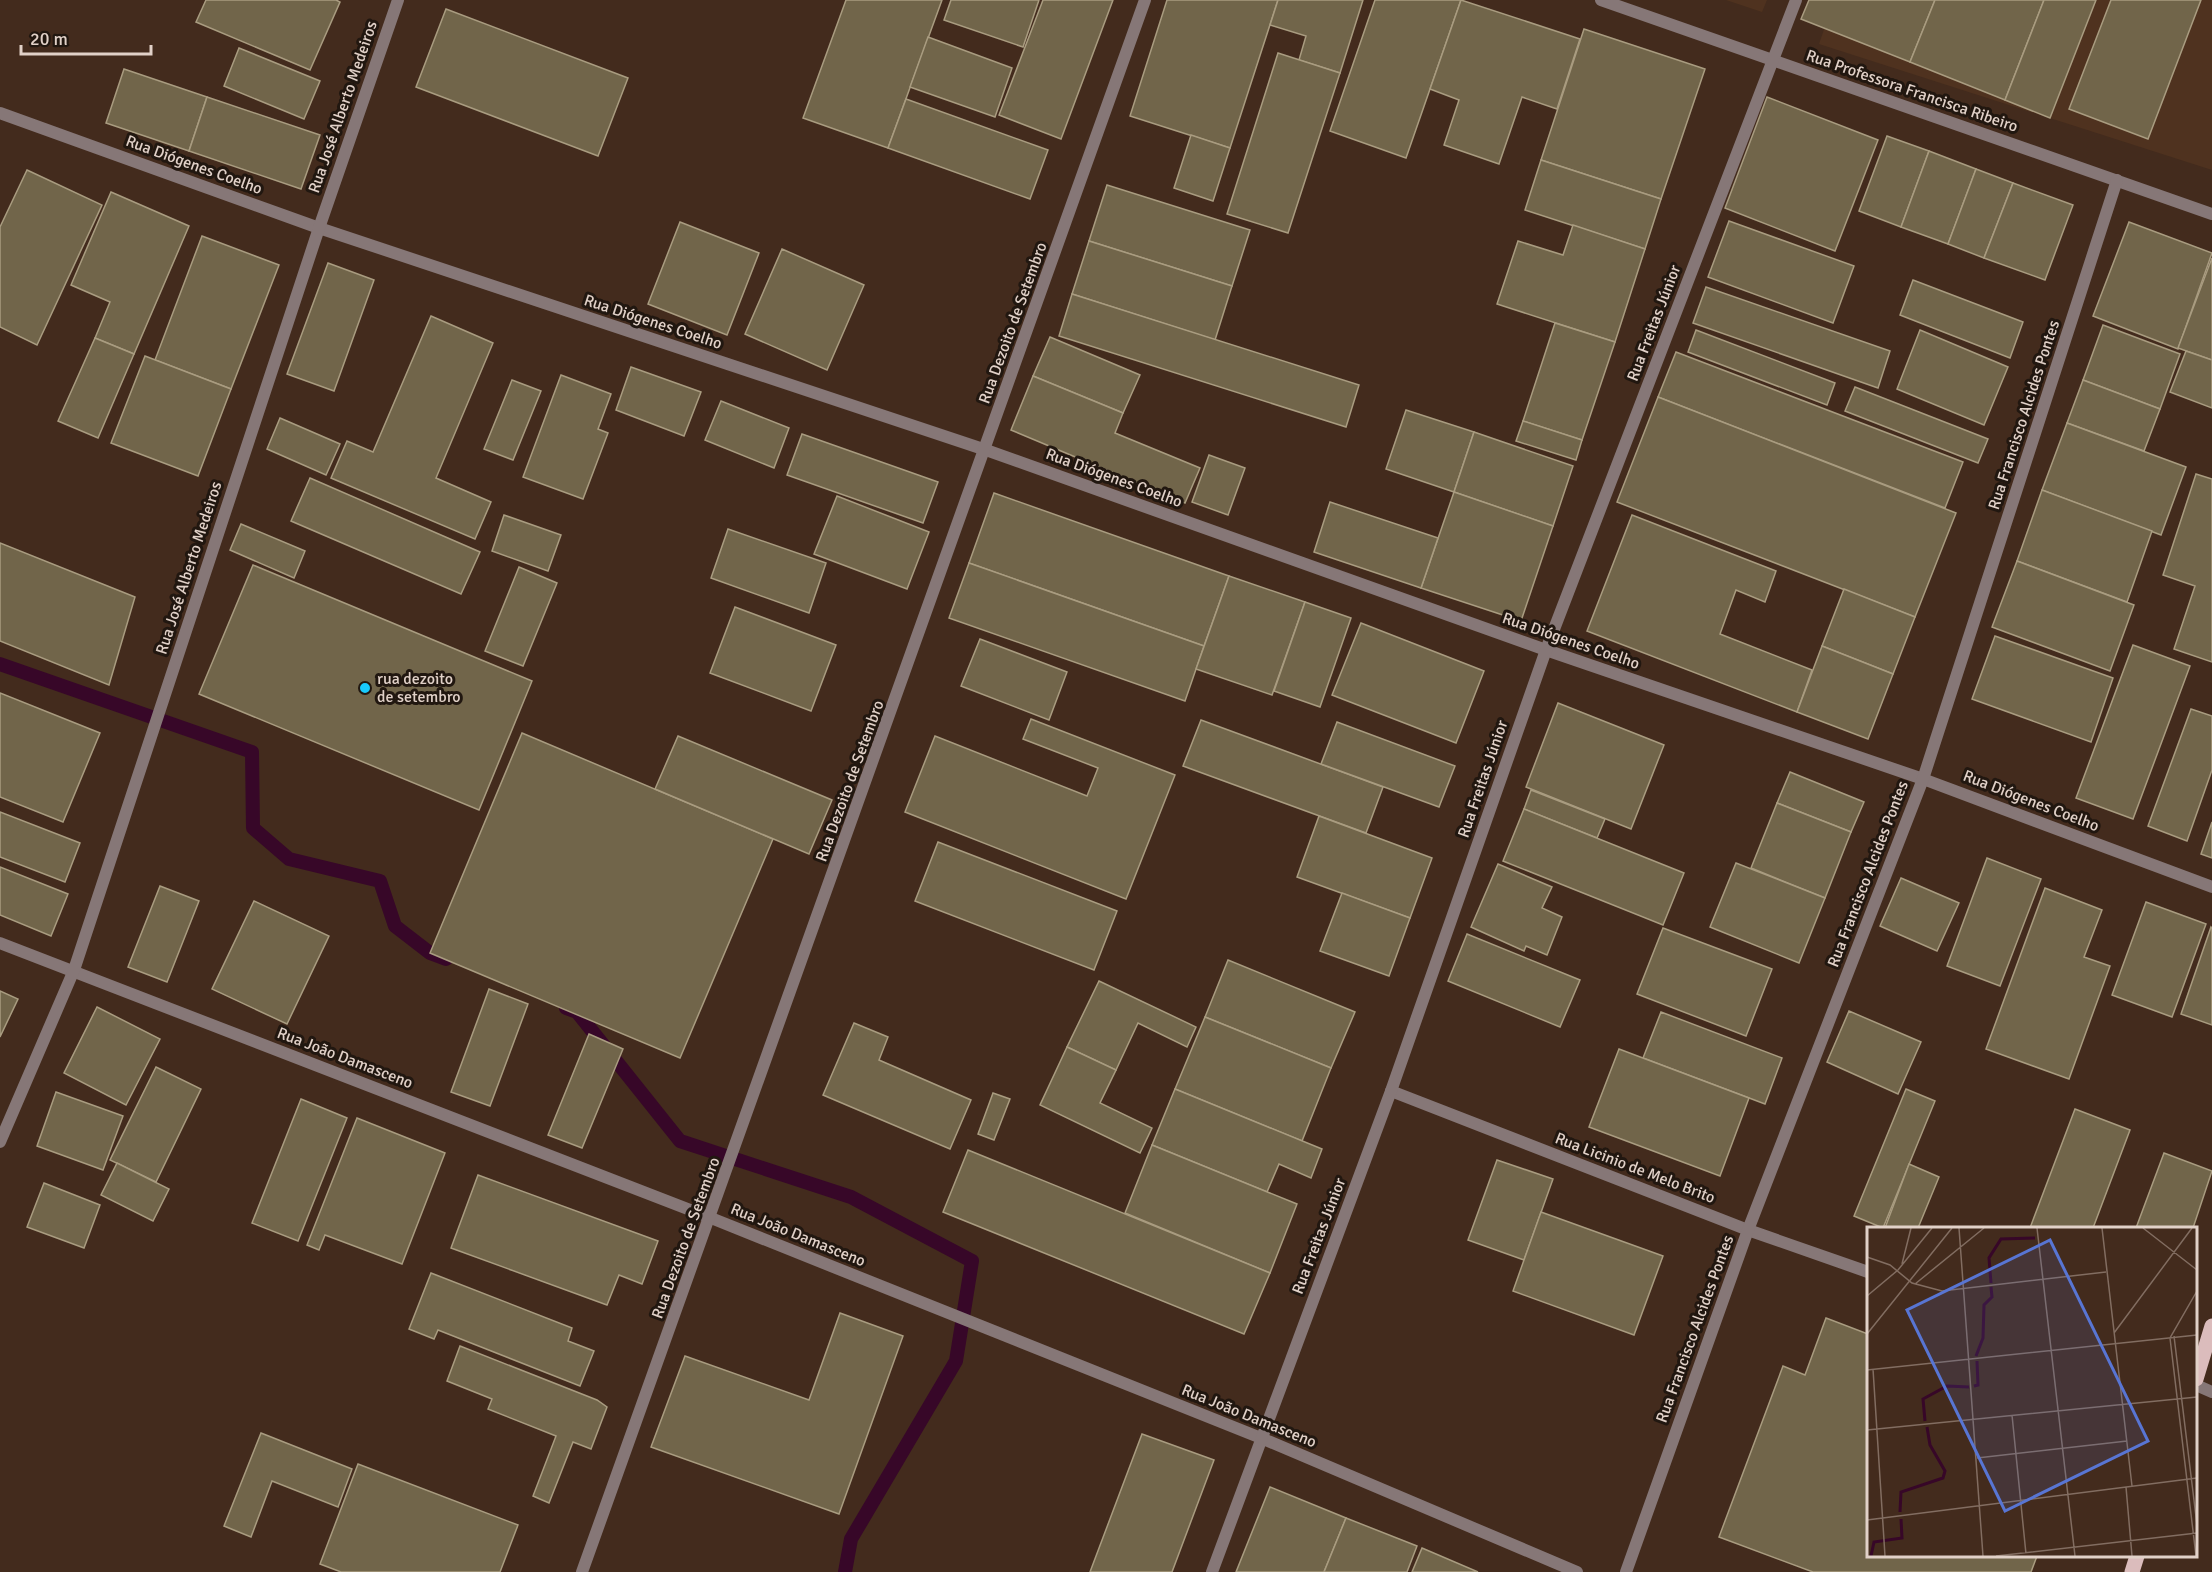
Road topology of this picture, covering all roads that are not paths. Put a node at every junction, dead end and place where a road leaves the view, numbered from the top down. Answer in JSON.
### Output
{"nodes":[{"id":1,"x":398,"y":0,"type":"edge"},
{"id":2,"x":1145,"y":0,"type":"edge"},
{"id":3,"x":1601,"y":0,"type":"edge"},
{"id":4,"x":1796,"y":0,"type":"edge"},
{"id":5,"x":1774,"y":60,"type":"junction"},
{"id":6,"x":0,"y":113,"type":"edge"},
{"id":7,"x":2117,"y":180,"type":"junction"},
{"id":8,"x":2212,"y":214,"type":"edge"},
{"id":9,"x":319,"y":228,"type":"junction"},
{"id":10,"x":986,"y":450,"type":"junction"},
{"id":11,"x":1546,"y":650,"type":"junction"},
{"id":12,"x":1923,"y":779,"type":"junction"},
{"id":13,"x":2212,"y":887,"type":"edge"},
{"id":14,"x":0,"y":943,"type":"edge"},
{"id":15,"x":74,"y":970,"type":"junction"},
{"id":16,"x":1391,"y":1091,"type":"junction"},
{"id":17,"x":0,"y":1142,"type":"edge"},
{"id":18,"x":711,"y":1218,"type":"junction"},
{"id":19,"x":1748,"y":1230,"type":"junction"},
{"id":20,"x":1867,"y":1271,"type":"edge"},
{"id":21,"x":2212,"y":1326,"type":"edge"},
{"id":22,"x":2197,"y":1376,"type":"edge"},
{"id":23,"x":2197,"y":1385,"type":"edge"},
{"id":24,"x":2212,"y":1392,"type":"edge"},
{"id":25,"x":1261,"y":1438,"type":"junction"},
{"id":26,"x":2138,"y":1557,"type":"edge"},
{"id":27,"x":582,"y":1572,"type":"edge"},
{"id":28,"x":1212,"y":1572,"type":"edge"},
{"id":29,"x":1577,"y":1572,"type":"edge"},
{"id":30,"x":1626,"y":1572,"type":"edge"},
{"id":31,"x":2132,"y":1572,"type":"edge"}],
"edges":[{"from":1,"to":9,"type":"street","name":"Rua José Alberto Medeiros"},
{"from":2,"to":10,"type":"street","name":"Rua Dezoito de Setembro"},
{"from":3,"to":5,"type":"street","name":"Rua Professora Francisca Ribeiro"},
{"from":4,"to":5,"type":"street","name":"Rua Freitas Júnior"},
{"from":5,"to":7,"type":"street","name":"Rua Professora Francisca Ribeiro"},
{"from":5,"to":11,"type":"street","name":"Rua Freitas Júnior"},
{"from":6,"to":9,"type":"street","name":"Rua Diógenes Coelho"},
{"from":7,"to":8,"type":"street","name":"Rua Professora Francisca Ribeiro"},
{"from":7,"to":12,"type":"street","name":"Rua Francisco Alcides Pontes"},
{"from":9,"to":10,"type":"street","name":"Rua Diógenes Coelho"},
{"from":9,"to":15,"type":"street","name":"Rua José Alberto Medeiros"},
{"from":10,"to":11,"type":"street","name":"Rua Diógenes Coelho"},
{"from":10,"to":18,"type":"street","name":"Rua Dezoito de Setembro"},
{"from":11,"to":12,"type":"street","name":"Rua Diógenes Coelho"},
{"from":11,"to":16,"type":"street","name":"Rua Freitas Júnior"},
{"from":12,"to":13,"type":"street","name":"Rua Diógenes Coelho"},
{"from":12,"to":19,"type":"street","name":"Rua Francisco Alcides Pontes"},
{"from":14,"to":15,"type":"street","name":"Rua João Damasceno"},
{"from":15,"to":17,"type":"street","name":"Rua José Alberto Medeiros"},
{"from":15,"to":18,"type":"street","name":"Rua João Damasceno"},
{"from":16,"to":19,"type":"street","name":"Rua Licinio de Melo Brito"},
{"from":16,"to":25,"type":"street","name":"Rua Freitas Júnior"},
{"from":18,"to":25,"type":"street","name":"Rua João Damasceno"},
{"from":18,"to":27,"type":"street","name":"Rua Dezoito de Setembro"},
{"from":19,"to":20,"type":"street","name":"Rua Licinio de Melo Brito"},
{"from":19,"to":30,"type":"street","name":"Rua Francisco Alcides Pontes"},
{"from":21,"to":22,"type":"main road"},
{"from":23,"to":24,"type":"street"},
{"from":25,"to":28,"type":"street","name":"Rua Freitas Júnior"},
{"from":25,"to":29,"type":"street","name":"Rua João Damasceno"},
{"from":26,"to":31,"type":"main road"}]}
